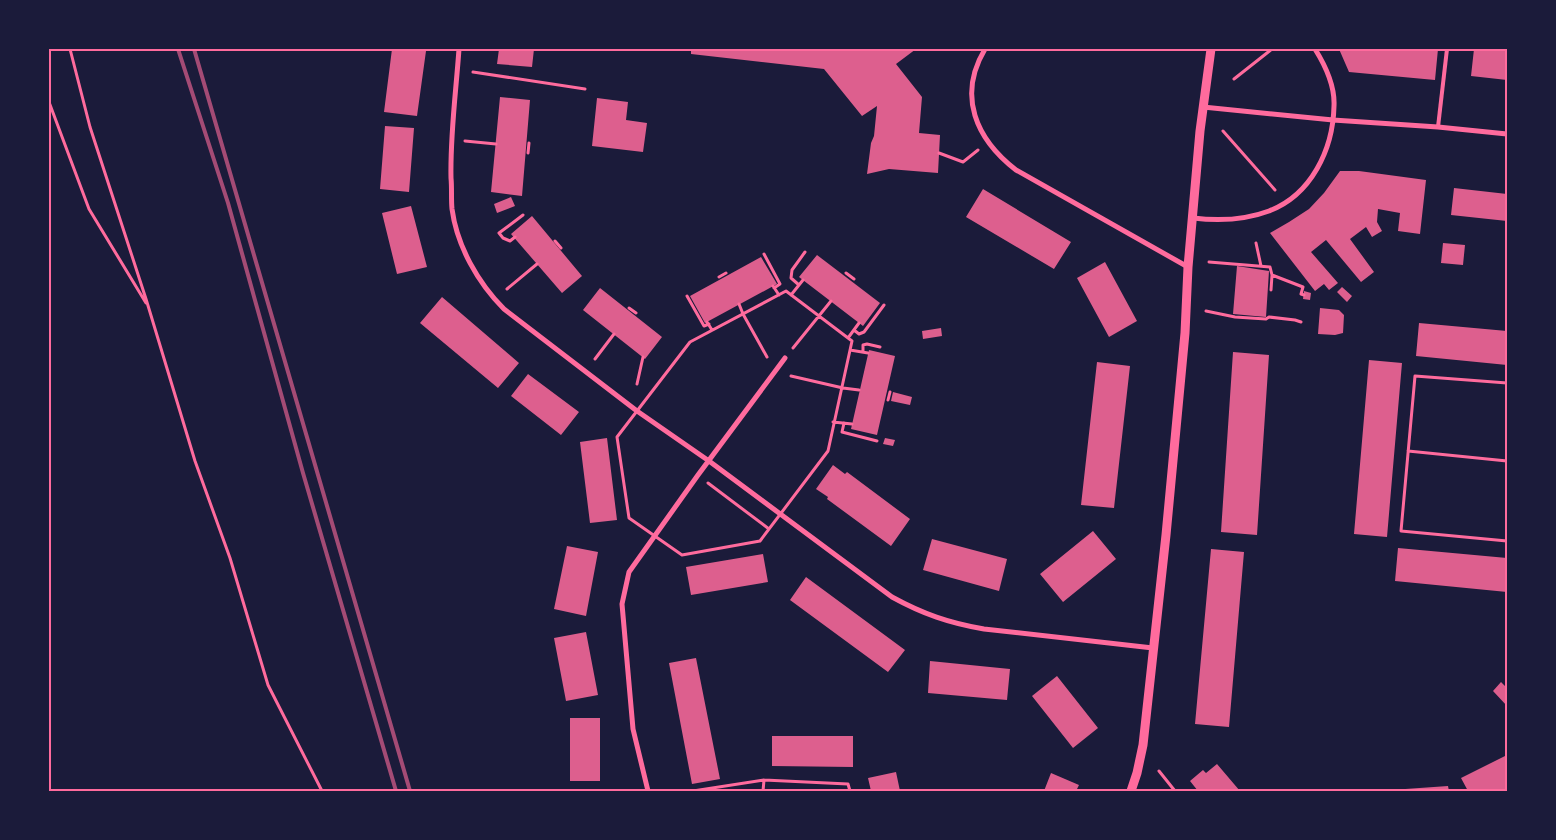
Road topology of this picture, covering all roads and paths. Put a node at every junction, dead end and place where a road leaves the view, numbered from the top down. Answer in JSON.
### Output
{"nodes":[{"id":1,"x":70,"y":49,"type":"edge"},
{"id":2,"x":459,"y":49,"type":"edge"},
{"id":3,"x":985,"y":49,"type":"edge"},
{"id":4,"x":1211,"y":49,"type":"edge"},
{"id":5,"x":1272,"y":49,"type":"edge"},
{"id":6,"x":1315,"y":49,"type":"edge"},
{"id":7,"x":1447,"y":49,"type":"edge"},
{"id":8,"x":473,"y":72,"type":"dead end"},
{"id":9,"x":1234,"y":79,"type":"dead end"},
{"id":10,"x":585,"y":89,"type":"dead end"},
{"id":11,"x":49,"y":102,"type":"edge"},
{"id":12,"x":1204,"y":107,"type":"junction"},
{"id":13,"x":1333,"y":120,"type":"junction"},
{"id":14,"x":1438,"y":126,"type":"junction"},
{"id":15,"x":1223,"y":131,"type":"dead end"},
{"id":16,"x":1507,"y":134,"type":"edge"},
{"id":17,"x":452,"y":140,"type":"junction"},
{"id":18,"x":496,"y":144,"type":"dead end"},
{"id":19,"x":528,"y":146,"type":"dead end"},
{"id":20,"x":528,"y":153,"type":"dead end"},
{"id":21,"x":939,"y":153,"type":"dead end"},
{"id":22,"x":963,"y":162,"type":"dead end"},
{"id":23,"x":1275,"y":190,"type":"dead end"},
{"id":24,"x":523,"y":215,"type":"dead end"},
{"id":25,"x":1193,"y":218,"type":"junction"},
{"id":26,"x":515,"y":237,"type":"dead end"},
{"id":27,"x":555,"y":241,"type":"dead end"},
{"id":28,"x":1256,"y":243,"type":"dead end"},
{"id":29,"x":559,"y":247,"type":"dead end"},
{"id":30,"x":804,"y":252,"type":"dead end"},
{"id":31,"x":764,"y":254,"type":"dead end"},
{"id":32,"x":1209,"y":262,"type":"dead end"},
{"id":33,"x":537,"y":264,"type":"dead end"},
{"id":34,"x":1261,"y":266,"type":"junction"},
{"id":35,"x":1188,"y":267,"type":"junction"},
{"id":36,"x":1272,"y":275,"type":"junction"},
{"id":37,"x":848,"y":276,"type":"dead end"},
{"id":38,"x":854,"y":279,"type":"dead end"},
{"id":39,"x":803,"y":280,"type":"dead end"},
{"id":40,"x":799,"y":285,"type":"junction"},
{"id":41,"x":1271,"y":290,"type":"dead end"},
{"id":42,"x":779,"y":295,"type":"dead end"},
{"id":43,"x":791,"y":295,"type":"dead end"},
{"id":44,"x":1304,"y":295,"type":"dead end"},
{"id":45,"x":687,"y":296,"type":"dead end"},
{"id":46,"x":495,"y":299,"type":"junction"},
{"id":47,"x":830,"y":301,"type":"dead end"},
{"id":48,"x":739,"y":304,"type":"dead end"},
{"id":49,"x":884,"y":305,"type":"dead end"},
{"id":50,"x":149,"y":307,"type":"junction"},
{"id":51,"x":1206,"y":311,"type":"dead end"},
{"id":52,"x":743,"y":314,"type":"dead end"},
{"id":53,"x":1301,"y":322,"type":"dead end"},
{"id":54,"x":859,"y":323,"type":"dead end"},
{"id":55,"x":712,"y":330,"type":"dead end"},
{"id":56,"x":854,"y":330,"type":"junction"},
{"id":57,"x":614,"y":334,"type":"dead end"},
{"id":58,"x":848,"y":338,"type":"dead end"},
{"id":59,"x":880,"y":347,"type":"dead end"},
{"id":60,"x":850,"y":350,"type":"dead end"},
{"id":61,"x":863,"y":352,"type":"junction"},
{"id":62,"x":868,"y":354,"type":"dead end"},
{"id":63,"x":644,"y":357,"type":"dead end"},
{"id":64,"x":785,"y":358,"type":"joint"},
{"id":65,"x":586,"y":371,"type":"junction"},
{"id":66,"x":1507,"y":383,"type":"edge"},
{"id":67,"x":638,"y":384,"type":"dead end"},
{"id":68,"x":842,"y":388,"type":"dead end"},
{"id":69,"x":859,"y":390,"type":"dead end"},
{"id":70,"x":834,"y":422,"type":"dead end"},
{"id":71,"x":844,"y":423,"type":"junction"},
{"id":72,"x":852,"y":424,"type":"dead end"},
{"id":73,"x":877,"y":441,"type":"dead end"},
{"id":74,"x":1408,"y":451,"type":"junction"},
{"id":75,"x":709,"y":461,"type":"junction"},
{"id":76,"x":1507,"y":461,"type":"edge"},
{"id":77,"x":1507,"y":541,"type":"edge"},
{"id":78,"x":1153,"y":648,"type":"junction"},
{"id":79,"x":1159,"y":772,"type":"dead end"},
{"id":80,"x":764,"y":780,"type":"junction"},
{"id":81,"x":322,"y":791,"type":"edge"},
{"id":82,"x":648,"y":791,"type":"edge"},
{"id":83,"x":693,"y":791,"type":"edge"},
{"id":84,"x":764,"y":791,"type":"edge"},
{"id":85,"x":850,"y":791,"type":"edge"},
{"id":86,"x":1131,"y":791,"type":"edge"},
{"id":87,"x":1175,"y":791,"type":"edge"}],
"edges":[{"from":1,"to":50,"type":"path"},
{"from":2,"to":17,"type":"street"},
{"from":3,"to":35,"type":"street"},
{"from":4,"to":12,"type":"street"},
{"from":5,"to":9,"type":"path"},
{"from":6,"to":13,"type":"street"},
{"from":7,"to":14,"type":"lane"},
{"from":8,"to":10,"type":"path"},
{"from":11,"to":50,"type":"path"},
{"from":12,"to":13,"type":"street"},
{"from":12,"to":25,"type":"street"},
{"from":13,"to":14,"type":"street"},
{"from":13,"to":25,"type":"street"},
{"from":14,"to":16,"type":"street"},
{"from":15,"to":23,"type":"path"},
{"from":17,"to":18,"type":"path"},
{"from":17,"to":46,"type":"street"},
{"from":19,"to":20,"type":"path"},
{"from":21,"to":22,"type":"path"},
{"from":24,"to":26,"type":"path"},
{"from":25,"to":35,"type":"street"},
{"from":27,"to":29,"type":"path"},
{"from":28,"to":34,"type":"path"},
{"from":30,"to":40,"type":"path"},
{"from":31,"to":42,"type":"path"},
{"from":32,"to":34,"type":"path"},
{"from":33,"to":46,"type":"path"},
{"from":34,"to":36,"type":"path"},
{"from":35,"to":78,"type":"street"},
{"from":36,"to":41,"type":"path"},
{"from":36,"to":44,"type":"path"},
{"from":37,"to":38,"type":"path"},
{"from":39,"to":40,"type":"path"},
{"from":40,"to":43,"type":"path"},
{"from":45,"to":55,"type":"path"},
{"from":46,"to":65,"type":"street"},
{"from":47,"to":64,"type":"path"},
{"from":48,"to":52,"type":"path"},
{"from":49,"to":56,"type":"path"},
{"from":50,"to":81,"type":"path"},
{"from":51,"to":53,"type":"path"},
{"from":54,"to":56,"type":"path"},
{"from":56,"to":58,"type":"path"},
{"from":57,"to":65,"type":"path"},
{"from":59,"to":61,"type":"path"},
{"from":60,"to":61,"type":"path"},
{"from":61,"to":62,"type":"path"},
{"from":63,"to":67,"type":"path"},
{"from":64,"to":75,"type":"street"},
{"from":65,"to":75,"type":"street"},
{"from":66,"to":74,"type":"path"},
{"from":68,"to":69,"type":"path"},
{"from":70,"to":71,"type":"path"},
{"from":71,"to":72,"type":"path"},
{"from":71,"to":73,"type":"path"},
{"from":74,"to":76,"type":"path"},
{"from":74,"to":77,"type":"path"},
{"from":75,"to":78,"type":"street"},
{"from":75,"to":82,"type":"street"},
{"from":78,"to":86,"type":"street"},
{"from":79,"to":87,"type":"path"},
{"from":80,"to":83,"type":"path"},
{"from":80,"to":84,"type":"path"},
{"from":80,"to":85,"type":"path"}]}
